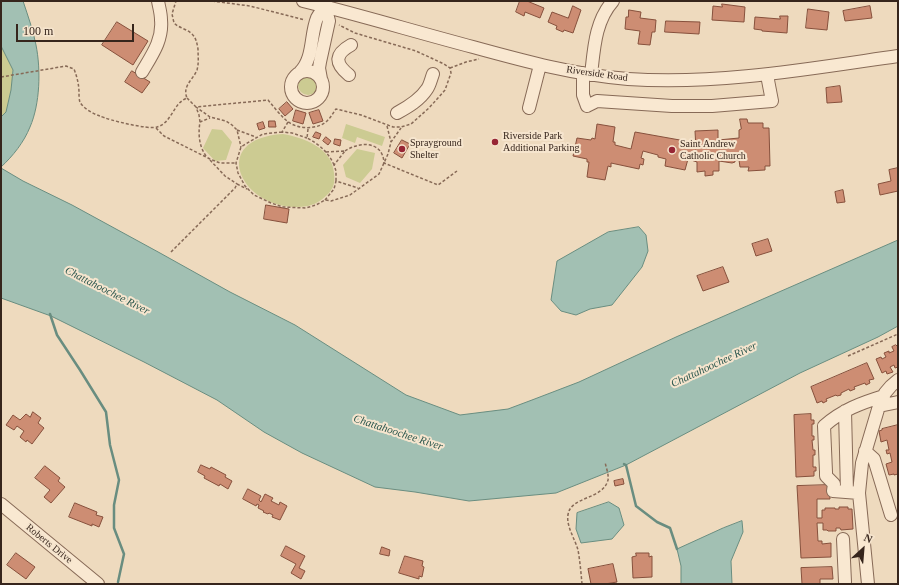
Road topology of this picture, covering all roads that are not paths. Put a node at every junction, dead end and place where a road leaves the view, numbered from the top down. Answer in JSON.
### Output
{"nodes":[{"id":1,"x":158,"y":1,"type":"edge"},
{"id":2,"x":303,"y":1,"type":"edge"},
{"id":3,"x":613,"y":1,"type":"edge"},
{"id":4,"x":326,"y":4,"type":"edge"},
{"id":5,"x":351,"y":45,"type":"dead end"},
{"id":6,"x":898,"y":56,"type":"edge"},
{"id":7,"x":540,"y":65,"type":"junction"},
{"id":8,"x":142,"y":72,"type":"dead end"},
{"id":9,"x":300,"y":72,"type":"junction"},
{"id":10,"x":433,"y":74,"type":"dead end"},
{"id":11,"x":587,"y":74,"type":"junction"},
{"id":12,"x":349,"y":75,"type":"dead end"},
{"id":13,"x":767,"y":75,"type":"junction"},
{"id":14,"x":321,"y":79,"type":"junction"},
{"id":15,"x":528,"y":108,"type":"dead end"},
{"id":16,"x":397,"y":113,"type":"dead end"},
{"id":17,"x":898,"y":380,"type":"edge"},
{"id":18,"x":881,"y":401,"type":"junction"},
{"id":19,"x":898,"y":402,"type":"edge"},
{"id":20,"x":845,"y":411,"type":"junction"},
{"id":21,"x":865,"y":451,"type":"junction"},
{"id":22,"x":847,"y":492,"type":"junction"},
{"id":23,"x":859,"y":493,"type":"junction"},
{"id":24,"x":1,"y":504,"type":"edge"},
{"id":25,"x":891,"y":515,"type":"dead end"},
{"id":26,"x":844,"y":539,"type":"dead end"},
{"id":27,"x":844,"y":559,"type":"junction"},
{"id":28,"x":866,"y":559,"type":"junction"},
{"id":29,"x":845,"y":582,"type":"dead end"},
{"id":30,"x":98,"y":584,"type":"edge"},
{"id":31,"x":868,"y":584,"type":"edge"}],
"edges":[{"from":1,"to":8,"type":"street"},
{"from":2,"to":4,"type":"street","name":"Riverside Road"},
{"from":3,"to":11,"type":"street"},
{"from":4,"to":7,"type":"street","name":"Riverside Road"},
{"from":4,"to":9,"type":"street"},
{"from":4,"to":14,"type":"street"},
{"from":5,"to":12,"type":"street"},
{"from":6,"to":13,"type":"street","name":"Riverside Road"},
{"from":7,"to":11,"type":"street","name":"Riverside Road"},
{"from":7,"to":15,"type":"street"},
{"from":9,"to":14,"type":"street"},
{"from":9,"to":14,"type":"street"},
{"from":10,"to":16,"type":"street"},
{"from":11,"to":13,"type":"street","name":"Riverside Road"},
{"from":11,"to":13,"type":"street"},
{"from":17,"to":18,"type":"street"},
{"from":18,"to":19,"type":"street"},
{"from":18,"to":20,"type":"street"},
{"from":18,"to":21,"type":"street"},
{"from":20,"to":22,"type":"street"},
{"from":20,"to":22,"type":"street"},
{"from":21,"to":23,"type":"street"},
{"from":21,"to":25,"type":"street"},
{"from":22,"to":23,"type":"street"},
{"from":23,"to":28,"type":"street"},
{"from":24,"to":30,"type":"street","name":"Roberts Drive"},
{"from":26,"to":27,"type":"street"},
{"from":27,"to":28,"type":"street"},
{"from":27,"to":29,"type":"street"},
{"from":28,"to":31,"type":"street"}]}
